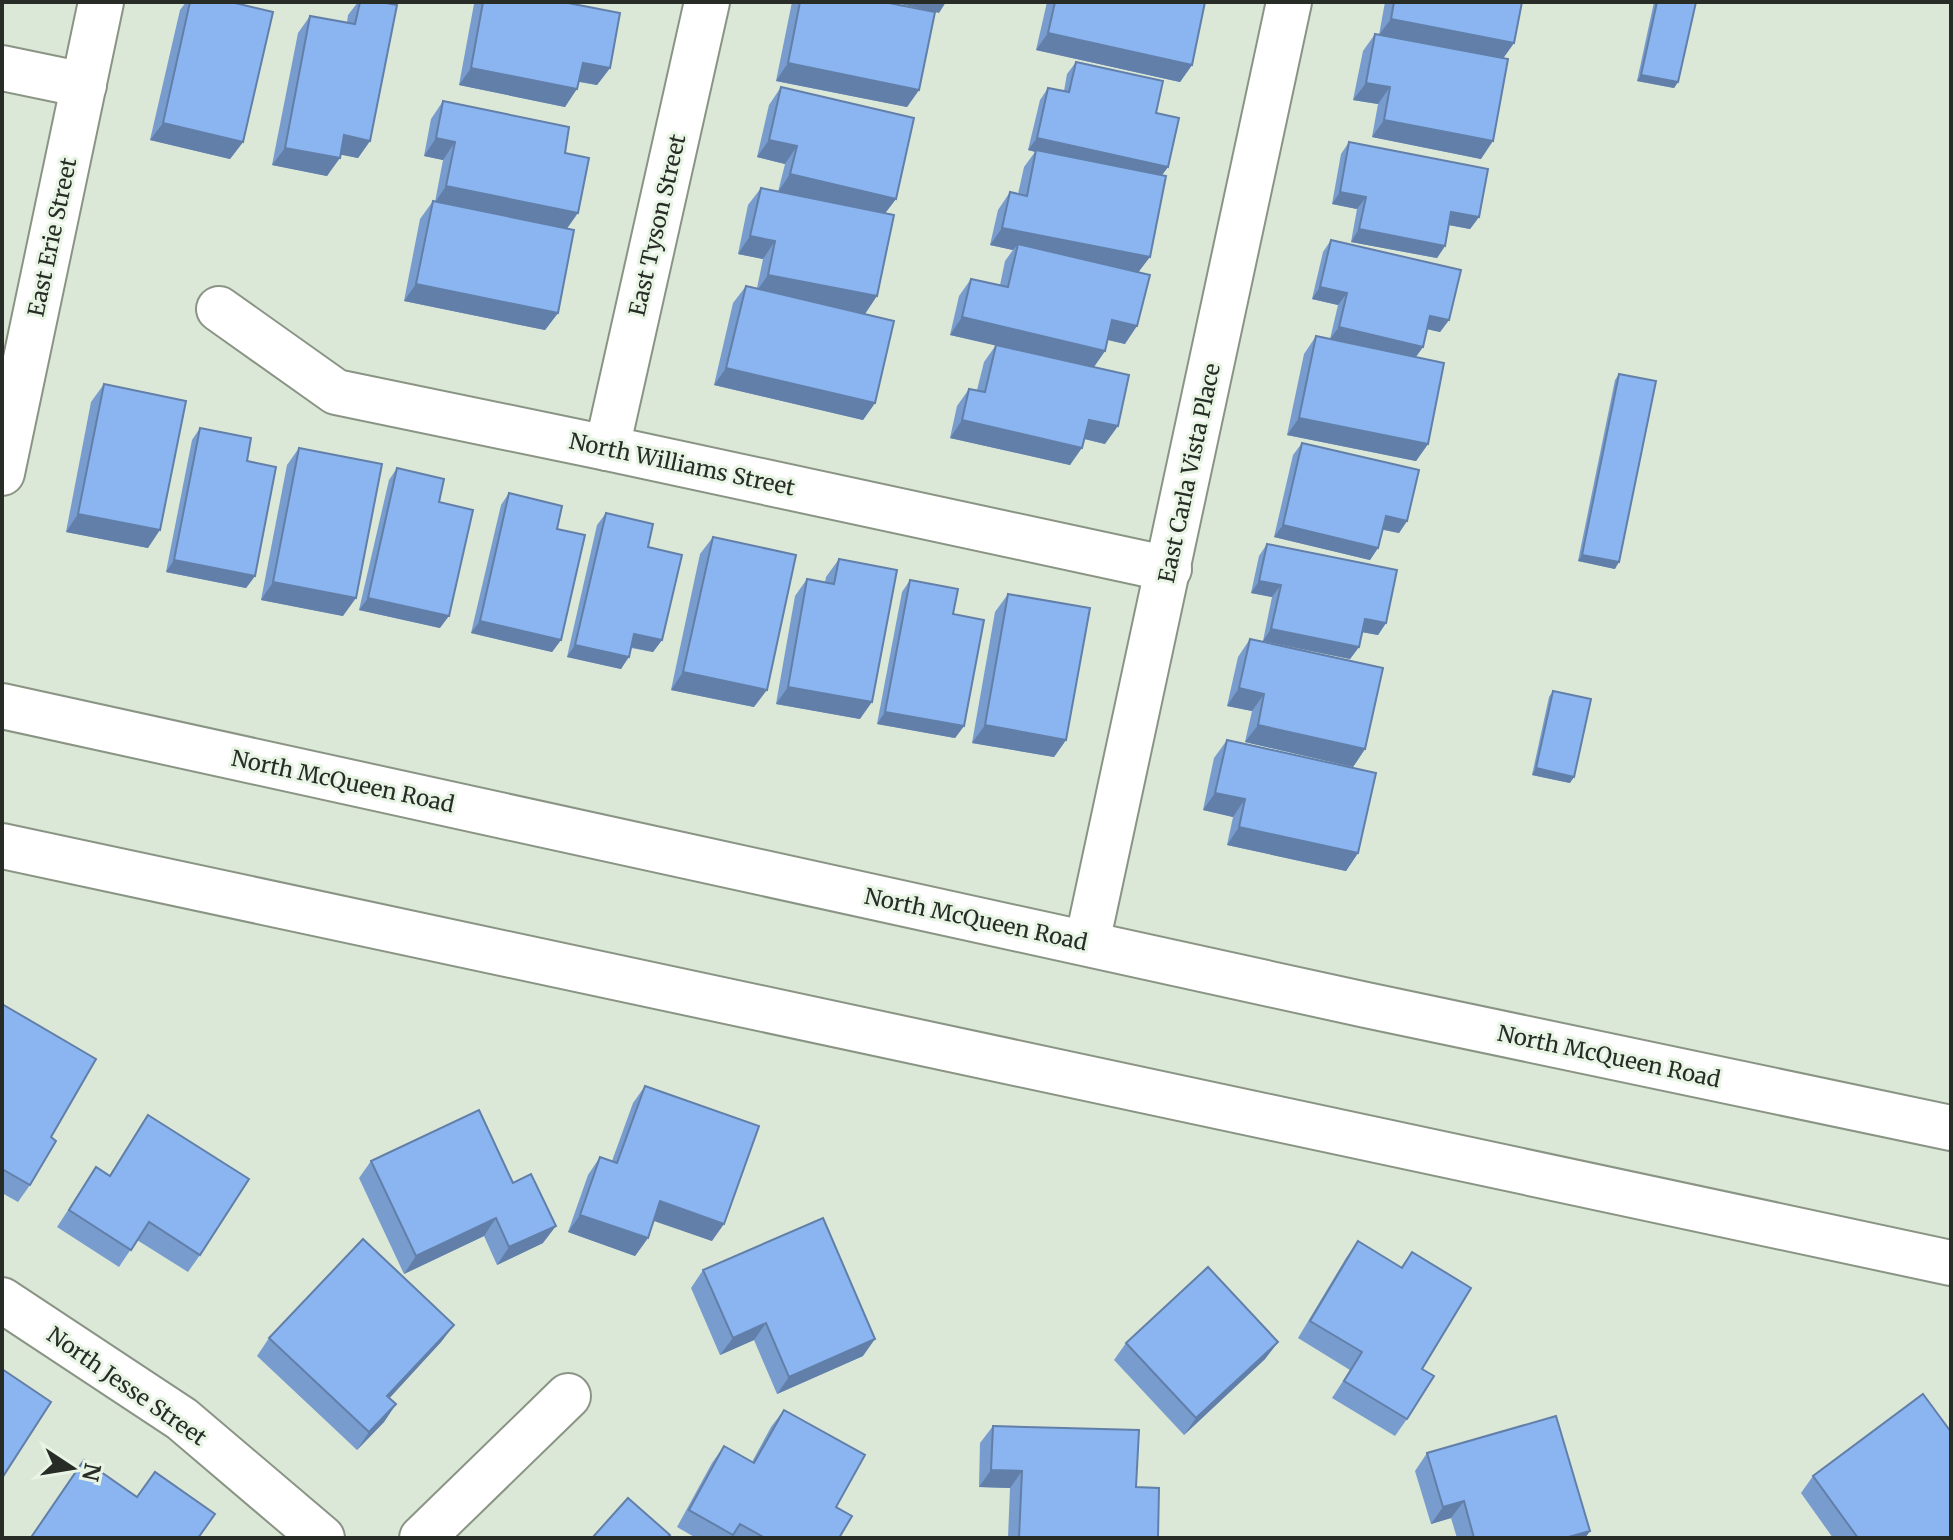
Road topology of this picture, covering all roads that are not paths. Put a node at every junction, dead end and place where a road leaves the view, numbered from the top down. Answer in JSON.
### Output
{"nodes":[{"id":1,"x":101,"y":2,"type":"edge"},
{"id":2,"x":707,"y":2,"type":"edge"},
{"id":3,"x":1289,"y":2,"type":"edge"},
{"id":4,"x":2,"y":68,"type":"edge"},
{"id":5,"x":84,"y":85,"type":"junction"},
{"id":6,"x":219,"y":309,"type":"dead end"},
{"id":7,"x":607,"y":448,"type":"junction"},
{"id":8,"x":2,"y":473,"type":"edge"},
{"id":9,"x":1169,"y":569,"type":"junction"},
{"id":10,"x":2,"y":706,"type":"edge"},
{"id":11,"x":2,"y":846,"type":"edge"},
{"id":12,"x":1087,"y":943,"type":"junction"},
{"id":13,"x":1951,"y":1128,"type":"edge"},
{"id":14,"x":1951,"y":1263,"type":"edge"},
{"id":15,"x":2,"y":1300,"type":"edge"},
{"id":16,"x":568,"y":1396,"type":"dead end"},
{"id":17,"x":322,"y":1538,"type":"edge"},
{"id":18,"x":422,"y":1538,"type":"edge"}],
"edges":[{"from":1,"to":5,"type":"main road","name":"East Erie Street"},
{"from":2,"to":7,"type":"main road","name":"East Tyson Street"},
{"from":3,"to":9,"type":"main road","name":"East Carla Vista Place"},
{"from":4,"to":5,"type":"main road"},
{"from":5,"to":8,"type":"main road","name":"East Erie Street"},
{"from":6,"to":7,"type":"main road","name":"North Williams Street"},
{"from":7,"to":9,"type":"main road","name":"North Williams Street"},
{"from":9,"to":12,"type":"main road","name":"East Carla Vista Place"},
{"from":10,"to":12,"type":"main road","name":"North McQueen Road"},
{"from":11,"to":14,"type":"main road"},
{"from":12,"to":13,"type":"main road","name":"North McQueen Road"},
{"from":15,"to":17,"type":"main road","name":"North Jesse Street"},
{"from":16,"to":18,"type":"main road"}]}
